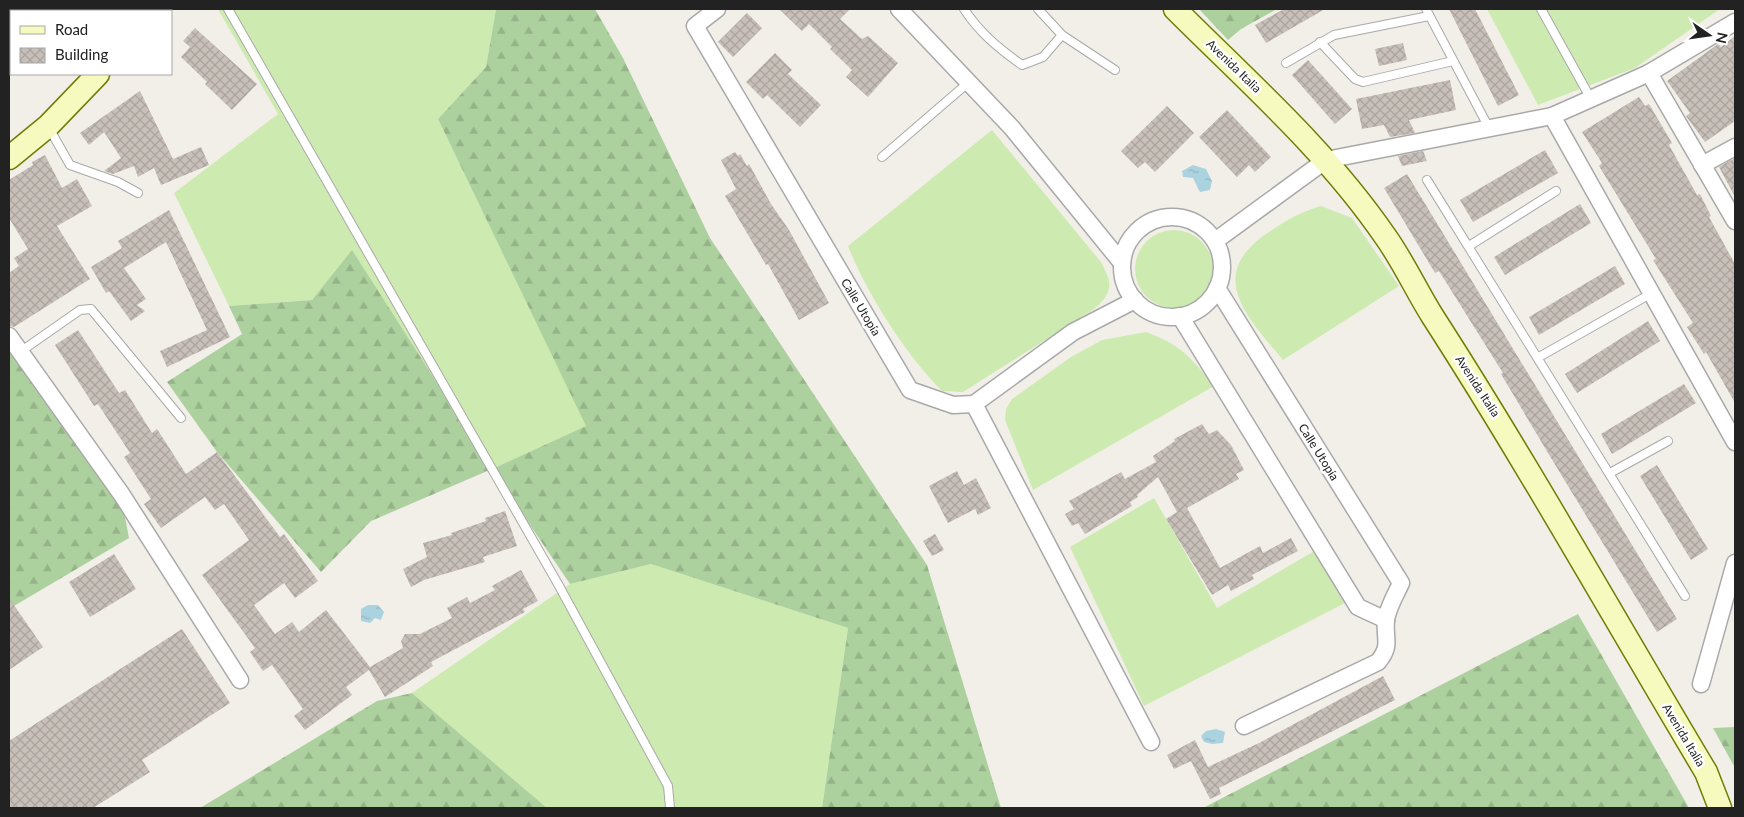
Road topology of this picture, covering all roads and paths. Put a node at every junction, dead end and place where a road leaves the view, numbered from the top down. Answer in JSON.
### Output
{"nodes":[{"id":1,"x":228,"y":9,"type":"edge"},
{"id":2,"x":716,"y":9,"type":"edge"},
{"id":3,"x":899,"y":9,"type":"edge"},
{"id":4,"x":964,"y":9,"type":"edge"},
{"id":5,"x":1038,"y":9,"type":"edge"},
{"id":6,"x":1175,"y":9,"type":"edge"},
{"id":7,"x":1541,"y":9,"type":"edge"},
{"id":8,"x":1427,"y":12,"type":"edge"},
{"id":9,"x":1735,"y":22,"type":"edge"},
{"id":10,"x":1062,"y":35,"type":"junction"},
{"id":11,"x":1320,"y":42,"type":"junction"},
{"id":12,"x":1453,"y":61,"type":"junction"},
{"id":13,"x":1286,"y":63,"type":"dead end"},
{"id":14,"x":1115,"y":70,"type":"dead end"},
{"id":15,"x":1649,"y":73,"type":"junction"},
{"id":16,"x":97,"y":75,"type":"edge"},
{"id":17,"x":969,"y":82,"type":"junction"},
{"id":18,"x":1592,"y":99,"type":"junction"},
{"id":19,"x":1552,"y":116,"type":"junction"},
{"id":20,"x":48,"y":126,"type":"junction"},
{"id":21,"x":1489,"y":128,"type":"junction"},
{"id":22,"x":1735,"y":147,"type":"edge"},
{"id":23,"x":882,"y":157,"type":"dead end"},
{"id":24,"x":9,"y":158,"type":"edge"},
{"id":25,"x":1326,"y":160,"type":"junction"},
{"id":26,"x":1702,"y":165,"type":"junction"},
{"id":27,"x":1427,"y":180,"type":"dead end"},
{"id":28,"x":1556,"y":191,"type":"dead end"},
{"id":29,"x":138,"y":193,"type":"dead end"},
{"id":30,"x":1735,"y":221,"type":"edge"},
{"id":31,"x":1215,"y":241,"type":"junction"},
{"id":32,"x":1469,"y":246,"type":"junction"},
{"id":33,"x":1122,"y":263,"type":"junction"},
{"id":34,"x":1217,"y":288,"type":"junction"},
{"id":35,"x":1652,"y":293,"type":"junction"},
{"id":36,"x":1135,"y":300,"type":"junction"},
{"id":37,"x":1180,"y":316,"type":"junction"},
{"id":38,"x":9,"y":336,"type":"edge"},
{"id":39,"x":20,"y":352,"type":"junction"},
{"id":40,"x":1539,"y":357,"type":"junction"},
{"id":41,"x":974,"y":404,"type":"junction"},
{"id":42,"x":181,"y":418,"type":"dead end"},
{"id":43,"x":1668,"y":441,"type":"dead end"},
{"id":44,"x":1735,"y":442,"type":"edge"},
{"id":45,"x":1610,"y":473,"type":"junction"},
{"id":46,"x":1735,"y":563,"type":"edge"},
{"id":47,"x":1685,"y":596,"type":"dead end"},
{"id":48,"x":1386,"y":620,"type":"junction"},
{"id":49,"x":240,"y":680,"type":"dead end"},
{"id":50,"x":1701,"y":684,"type":"dead end"},
{"id":51,"x":1244,"y":726,"type":"dead end"},
{"id":52,"x":1151,"y":742,"type":"dead end"},
{"id":53,"x":1706,"y":772,"type":"junction"},
{"id":54,"x":670,"y":808,"type":"edge"},
{"id":55,"x":1720,"y":808,"type":"edge"},
{"id":56,"x":1735,"y":808,"type":"edge"}],
"edges":[{"from":1,"to":54,"type":"lane"},
{"from":2,"to":41,"type":"street","name":"Calle Utopía"},
{"from":3,"to":17,"type":"street"},
{"from":4,"to":10,"type":"lane"},
{"from":5,"to":10,"type":"lane"},
{"from":6,"to":25,"type":"street","name":"Avenida Italia"},
{"from":7,"to":18,"type":"lane"},
{"from":8,"to":11,"type":"lane"},
{"from":8,"to":12,"type":"lane"},
{"from":9,"to":15,"type":"street"},
{"from":10,"to":14,"type":"lane"},
{"from":11,"to":12,"type":"lane"},
{"from":11,"to":13,"type":"lane"},
{"from":12,"to":21,"type":"lane"},
{"from":15,"to":18,"type":"street"},
{"from":15,"to":26,"type":"street"},
{"from":16,"to":20,"type":"street"},
{"from":17,"to":23,"type":"lane"},
{"from":17,"to":33,"type":"street"},
{"from":18,"to":19,"type":"street"},
{"from":19,"to":21,"type":"street"},
{"from":19,"to":35,"type":"street"},
{"from":20,"to":24,"type":"street"},
{"from":20,"to":29,"type":"lane"},
{"from":21,"to":25,"type":"street"},
{"from":22,"to":26,"type":"street"},
{"from":25,"to":31,"type":"street"},
{"from":25,"to":53,"type":"street","name":"Avenida Italia"},
{"from":26,"to":30,"type":"street"},
{"from":27,"to":32,"type":"lane"},
{"from":28,"to":32,"type":"lane"},
{"from":31,"to":33,"type":"street"},
{"from":31,"to":34,"type":"street"},
{"from":32,"to":40,"type":"lane"},
{"from":33,"to":36,"type":"street"},
{"from":34,"to":37,"type":"street"},
{"from":34,"to":48,"type":"street","name":"Calle Utopía"},
{"from":35,"to":40,"type":"lane"},
{"from":35,"to":44,"type":"street"},
{"from":36,"to":37,"type":"street"},
{"from":36,"to":41,"type":"street"},
{"from":37,"to":48,"type":"street"},
{"from":38,"to":39,"type":"street"},
{"from":39,"to":42,"type":"lane"},
{"from":39,"to":49,"type":"street"},
{"from":40,"to":45,"type":"lane"},
{"from":41,"to":52,"type":"street"},
{"from":43,"to":45,"type":"lane"},
{"from":45,"to":47,"type":"lane"},
{"from":46,"to":50,"type":"street"},
{"from":48,"to":51,"type":"street","name":"Calle Utopía"},
{"from":53,"to":55,"type":"street","name":"Avenida Italia"},
{"from":53,"to":56,"type":"street"}]}
